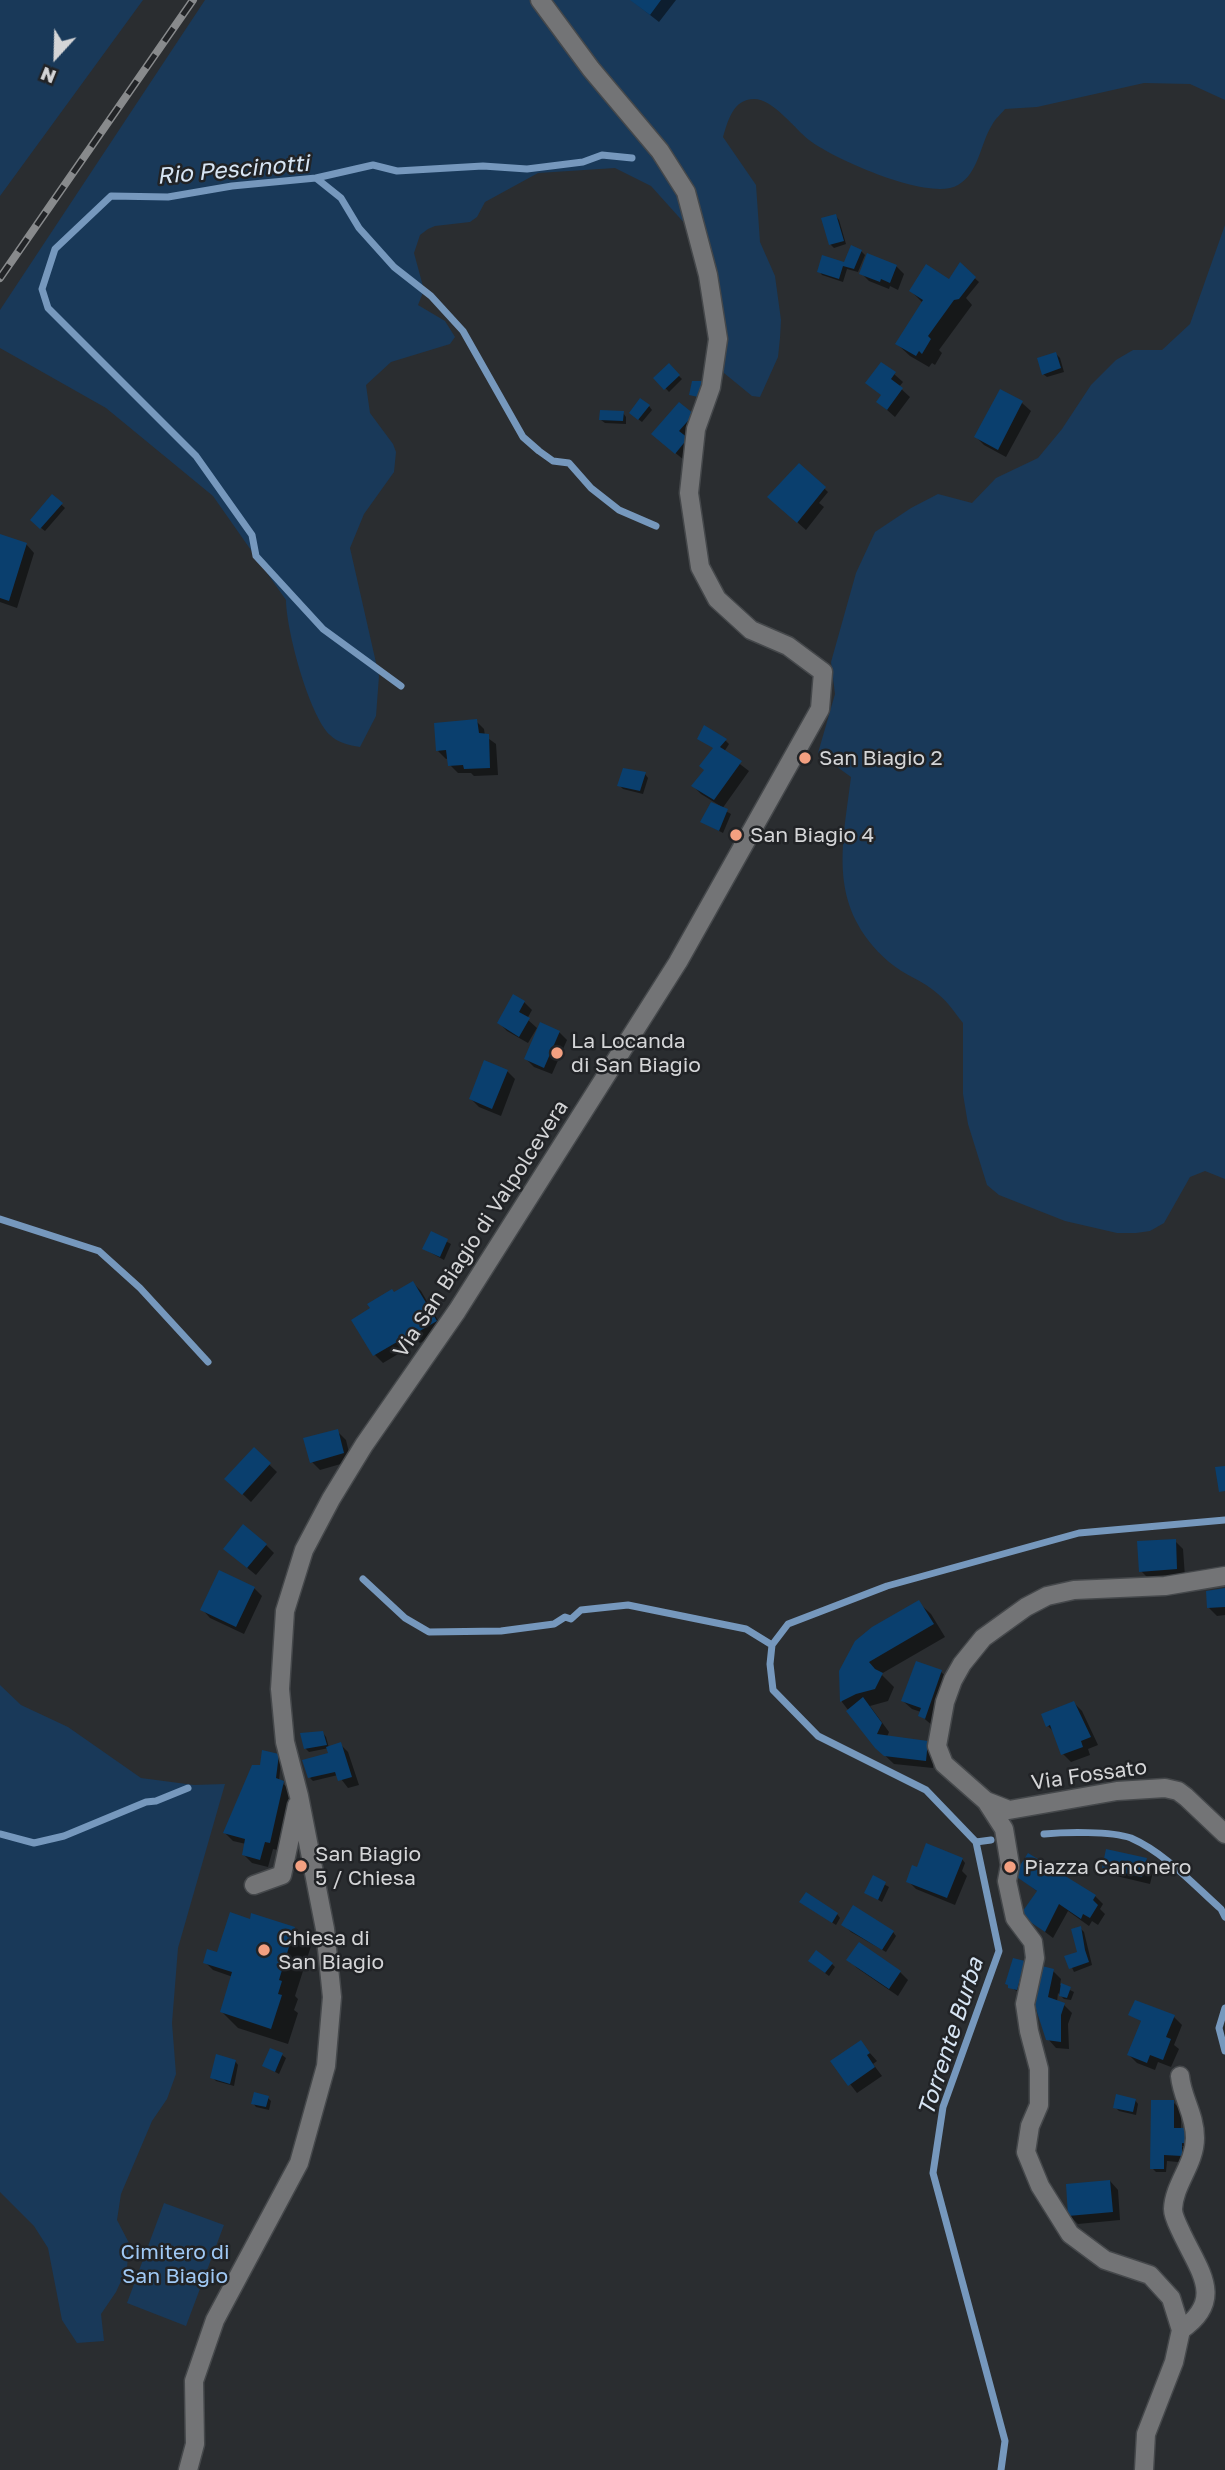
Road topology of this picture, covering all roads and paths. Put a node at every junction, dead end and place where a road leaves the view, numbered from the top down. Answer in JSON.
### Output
{"nodes":[{"id":1,"x":540,"y":0,"type":"edge"},
{"id":2,"x":1225,"y":1576,"type":"edge"},
{"id":3,"x":299,"y":1796,"type":"junction"},
{"id":4,"x":982,"y":1798,"type":"junction"},
{"id":5,"x":1225,"y":1834,"type":"edge"},
{"id":6,"x":254,"y":1885,"type":"dead end"},
{"id":7,"x":1180,"y":2076,"type":"dead end"},
{"id":8,"x":1181,"y":2330,"type":"junction"},
{"id":9,"x":188,"y":2470,"type":"edge"},
{"id":10,"x":1144,"y":2470,"type":"edge"}],
"edges":[{"from":1,"to":3,"type":"street","name":"Via San Biagio di Valpolcevera"},
{"from":2,"to":4,"type":"street"},
{"from":3,"to":6,"type":"street"},
{"from":3,"to":9,"type":"street","name":"Via San Biagio di Valpolcevera"},
{"from":4,"to":5,"type":"street","name":"Via Fossato"},
{"from":4,"to":8,"type":"street"},
{"from":7,"to":8,"type":"street"},
{"from":8,"to":10,"type":"street"}]}
